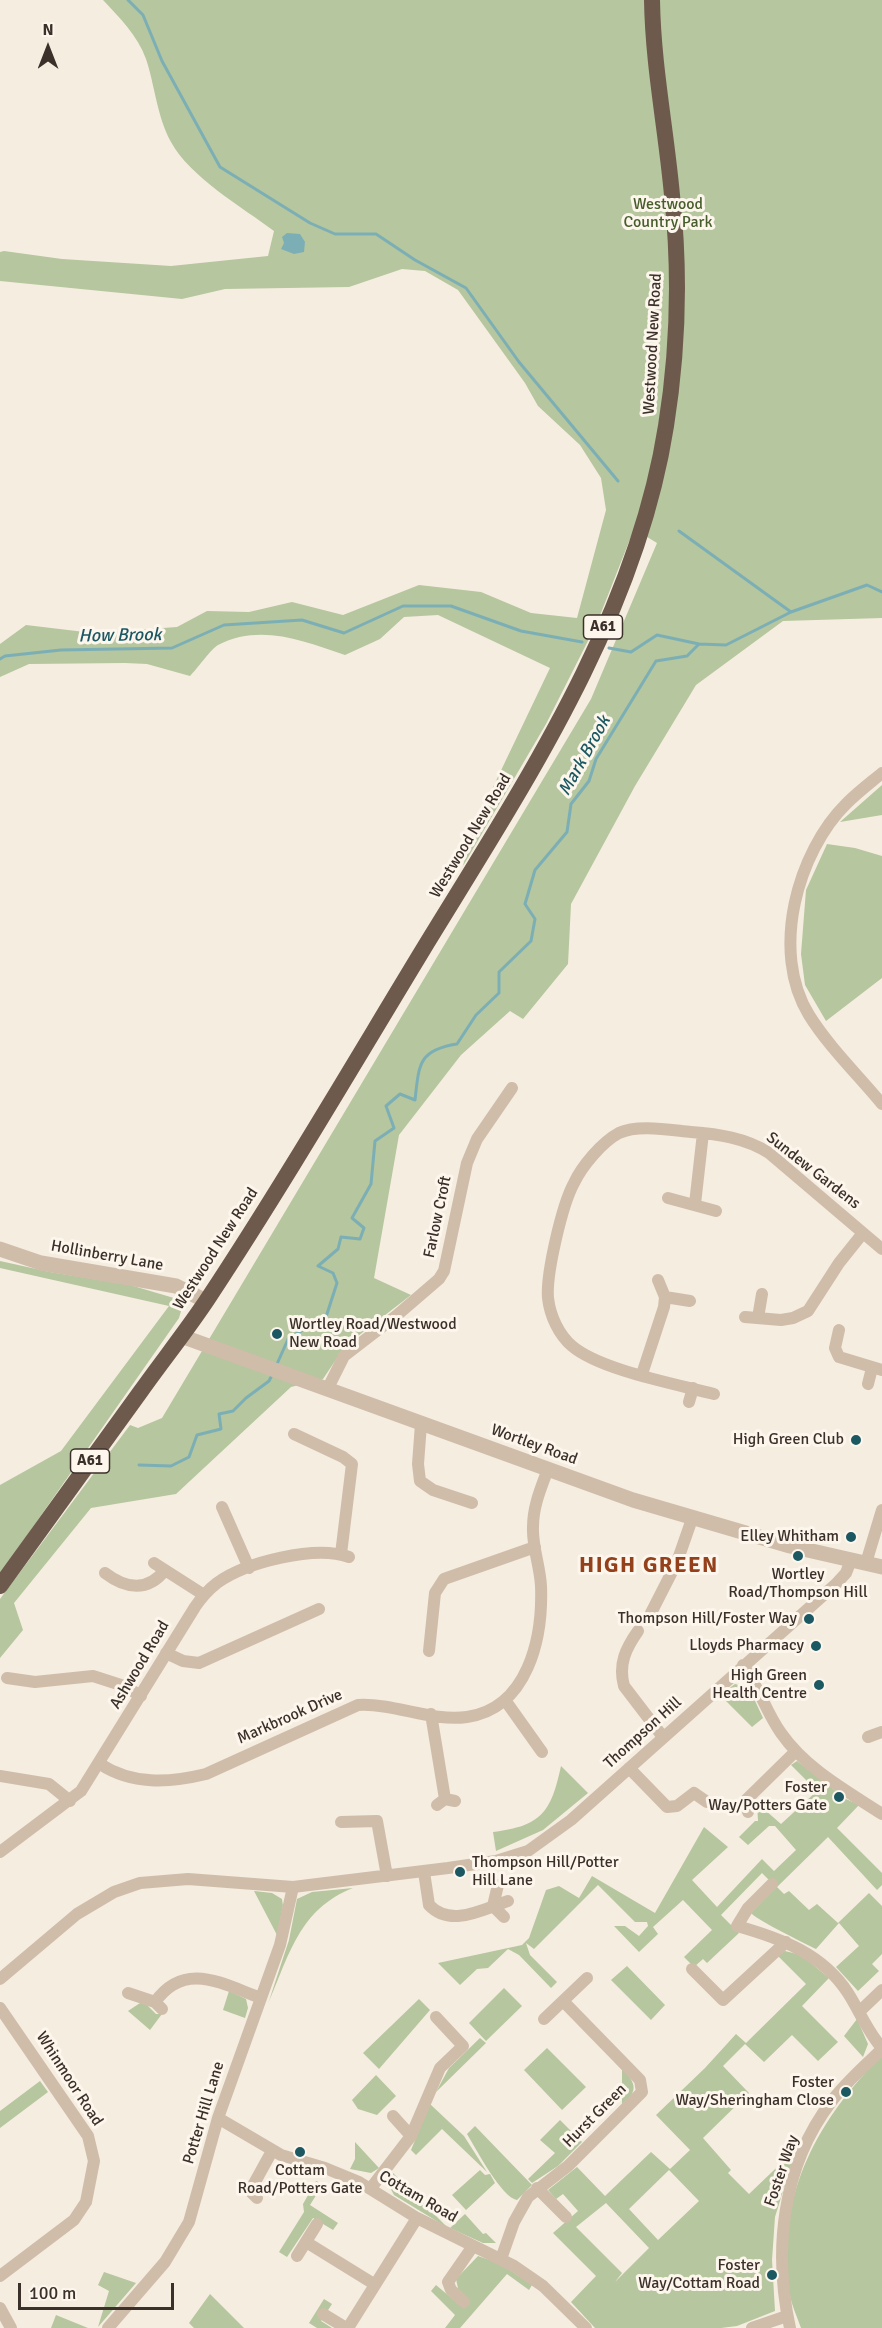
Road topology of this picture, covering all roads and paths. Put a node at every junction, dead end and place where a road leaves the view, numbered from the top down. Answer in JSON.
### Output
{"nodes":[{"id":1,"x":652,"y":0,"type":"edge"},
{"id":2,"x":882,"y":773,"type":"edge"},
{"id":3,"x":513,"y":1088,"type":"dead end"},
{"id":4,"x":882,"y":1104,"type":"edge"},
{"id":5,"x":702,"y":1133,"type":"junction"},
{"id":6,"x":668,"y":1198,"type":"dead end"},
{"id":7,"x":695,"y":1204,"type":"junction"},
{"id":8,"x":716,"y":1211,"type":"dead end"},
{"id":9,"x":863,"y":1233,"type":"junction"},
{"id":10,"x":0,"y":1249,"type":"edge"},
{"id":11,"x":882,"y":1249,"type":"edge"},
{"id":12,"x":658,"y":1280,"type":"dead end"},
{"id":13,"x":762,"y":1294,"type":"dead end"},
{"id":14,"x":665,"y":1298,"type":"junction"},
{"id":15,"x":206,"y":1301,"type":"junction"},
{"id":16,"x":690,"y":1301,"type":"dead end"},
{"id":17,"x":745,"y":1317,"type":"dead end"},
{"id":18,"x":758,"y":1318,"type":"junction"},
{"id":19,"x":839,"y":1330,"type":"dead end"},
{"id":20,"x":181,"y":1335,"type":"junction"},
{"id":21,"x":877,"y":1369,"type":"edge"},
{"id":22,"x":642,"y":1374,"type":"junction"},
{"id":23,"x":868,"y":1384,"type":"dead end"},
{"id":24,"x":328,"y":1388,"type":"junction"},
{"id":25,"x":693,"y":1388,"type":"junction"},
{"id":26,"x":714,"y":1394,"type":"dead end"},
{"id":27,"x":689,"y":1402,"type":"dead end"},
{"id":28,"x":421,"y":1424,"type":"junction"},
{"id":29,"x":294,"y":1434,"type":"dead end"},
{"id":30,"x":548,"y":1469,"type":"junction"},
{"id":31,"x":472,"y":1503,"type":"dead end"},
{"id":32,"x":222,"y":1507,"type":"dead end"},
{"id":33,"x":882,"y":1510,"type":"edge"},
{"id":34,"x":692,"y":1519,"type":"junction"},
{"id":35,"x":535,"y":1547,"type":"junction"},
{"id":36,"x":851,"y":1560,"type":"junction"},
{"id":37,"x":866,"y":1563,"type":"junction"},
{"id":38,"x":882,"y":1567,"type":"edge"},
{"id":39,"x":249,"y":1568,"type":"junction"},
{"id":40,"x":105,"y":1573,"type":"dead end"},
{"id":41,"x":0,"y":1586,"type":"edge"},
{"id":42,"x":204,"y":1595,"type":"junction"},
{"id":43,"x":320,"y":1609,"type":"dead end"},
{"id":44,"x":651,"y":1612,"type":"dead end"},
{"id":45,"x":638,"y":1631,"type":"dead end"},
{"id":46,"x":429,"y":1652,"type":"dead end"},
{"id":47,"x":166,"y":1653,"type":"junction"},
{"id":48,"x":743,"y":1665,"type":"junction"},
{"id":49,"x":16,"y":1675,"type":"dead end"},
{"id":50,"x":141,"y":1696,"type":"junction"},
{"id":51,"x":505,"y":1700,"type":"junction"},
{"id":52,"x":431,"y":1714,"type":"junction"},
{"id":53,"x":882,"y":1732,"type":"edge"},
{"id":54,"x":663,"y":1737,"type":"junction"},
{"id":55,"x":868,"y":1737,"type":"dead end"},
{"id":56,"x":796,"y":1751,"type":"junction"},
{"id":57,"x":542,"y":1752,"type":"dead end"},
{"id":58,"x":100,"y":1764,"type":"junction"},
{"id":59,"x":629,"y":1768,"type":"junction"},
{"id":60,"x":0,"y":1776,"type":"edge"},
{"id":61,"x":882,"y":1797,"type":"edge"},
{"id":62,"x":70,"y":1801,"type":"junction"},
{"id":63,"x":446,"y":1802,"type":"dead end"},
{"id":64,"x":707,"y":1802,"type":"dead end"},
{"id":65,"x":878,"y":1811,"type":"edge"},
{"id":66,"x":748,"y":1812,"type":"dead end"},
{"id":67,"x":341,"y":1822,"type":"dead end"},
{"id":68,"x":0,"y":1852,"type":"edge"},
{"id":69,"x":424,"y":1872,"type":"junction"},
{"id":70,"x":387,"y":1876,"type":"junction"},
{"id":71,"x":772,"y":1884,"type":"dead end"},
{"id":72,"x":498,"y":1885,"type":"dead end"},
{"id":73,"x":293,"y":1887,"type":"junction"},
{"id":74,"x":508,"y":1901,"type":"dead end"},
{"id":75,"x":493,"y":1906,"type":"junction"},
{"id":76,"x":504,"y":1917,"type":"dead end"},
{"id":77,"x":786,"y":1942,"type":"junction"},
{"id":78,"x":692,"y":1969,"type":"dead end"},
{"id":79,"x":0,"y":1978,"type":"edge"},
{"id":80,"x":587,"y":1978,"type":"dead end"},
{"id":81,"x":882,"y":1990,"type":"edge"},
{"id":82,"x":128,"y":1994,"type":"dead end"},
{"id":83,"x":261,"y":1998,"type":"junction"},
{"id":84,"x":564,"y":2001,"type":"junction"},
{"id":85,"x":0,"y":2007,"type":"edge"},
{"id":86,"x":859,"y":2012,"type":"junction"},
{"id":87,"x":436,"y":2017,"type":"dead end"},
{"id":88,"x":544,"y":2019,"type":"dead end"},
{"id":89,"x":882,"y":2049,"type":"edge"},
{"id":90,"x":393,"y":2116,"type":"dead end"},
{"id":91,"x":218,"y":2118,"type":"junction"},
{"id":92,"x":411,"y":2136,"type":"junction"},
{"id":93,"x":272,"y":2151,"type":"junction"},
{"id":94,"x":371,"y":2188,"type":"junction"},
{"id":95,"x":537,"y":2188,"type":"junction"},
{"id":96,"x":257,"y":2198,"type":"dead end"},
{"id":97,"x":566,"y":2217,"type":"dead end"},
{"id":98,"x":417,"y":2218,"type":"junction"},
{"id":99,"x":317,"y":2224,"type":"dead end"},
{"id":100,"x":306,"y":2242,"type":"junction"},
{"id":101,"x":473,"y":2246,"type":"junction"},
{"id":102,"x":297,"y":2256,"type":"dead end"},
{"id":103,"x":501,"y":2259,"type":"junction"},
{"id":104,"x":0,"y":2276,"type":"edge"},
{"id":105,"x":374,"y":2284,"type":"junction"},
{"id":106,"x":464,"y":2302,"type":"dead end"},
{"id":107,"x":0,"y":2308,"type":"edge"},
{"id":108,"x":323,"y":2314,"type":"dead end"},
{"id":109,"x":788,"y":2322,"type":"edge"},
{"id":110,"x":11,"y":2328,"type":"edge"},
{"id":111,"x":108,"y":2328,"type":"edge"},
{"id":112,"x":347,"y":2328,"type":"edge"},
{"id":113,"x":586,"y":2328,"type":"edge"},
{"id":114,"x":752,"y":2328,"type":"edge"}],
"edges":[{"from":1,"to":15,"type":"highway","name":"Westwood New Road","number":"A61"},
{"from":2,"to":4,"type":"street"},
{"from":3,"to":24,"type":"street","name":"Farlow Croft"},
{"from":5,"to":7,"type":"street"},
{"from":5,"to":9,"type":"street","name":"Sundew Gardens"},
{"from":5,"to":22,"type":"street","name":"Sundew Gardens"},
{"from":6,"to":7,"type":"street"},
{"from":7,"to":8,"type":"street"},
{"from":9,"to":11,"type":"street","name":"Sundew Gardens"},
{"from":9,"to":18,"type":"street"},
{"from":10,"to":15,"type":"street","name":"Hollinberry Lane"},
{"from":12,"to":14,"type":"street"},
{"from":13,"to":18,"type":"street"},
{"from":14,"to":16,"type":"street"},
{"from":14,"to":22,"type":"street"},
{"from":15,"to":20,"type":"highway","name":"Westwood New Road","number":"A61"},
{"from":17,"to":18,"type":"street"},
{"from":19,"to":21,"type":"street"},
{"from":20,"to":24,"type":"street","name":"Wortley Road"},
{"from":20,"to":41,"type":"highway","name":"Westwood New Road","number":"A61"},
{"from":21,"to":23,"type":"street"},
{"from":22,"to":25,"type":"street","name":"Sundew Gardens"},
{"from":24,"to":28,"type":"street","name":"Wortley Road"},
{"from":25,"to":26,"type":"street","name":"Sundew Gardens"},
{"from":25,"to":27,"type":"street"},
{"from":28,"to":30,"type":"street","name":"Wortley Road"},
{"from":28,"to":31,"type":"street"},
{"from":29,"to":39,"type":"street","name":"Ashwood Road"},
{"from":30,"to":34,"type":"street","name":"Wortley Road"},
{"from":30,"to":35,"type":"street","name":"Markbrook Drive"},
{"from":32,"to":39,"type":"street"},
{"from":33,"to":37,"type":"street"},
{"from":34,"to":36,"type":"street","name":"Wortley Road"},
{"from":34,"to":44,"type":"street"},
{"from":35,"to":46,"type":"street"},
{"from":35,"to":51,"type":"street","name":"Markbrook Drive"},
{"from":36,"to":37,"type":"street","name":"Wortley Road"},
{"from":36,"to":48,"type":"street","name":"Thompson Hill"},
{"from":37,"to":38,"type":"street","name":"Wortley Road"},
{"from":39,"to":42,"type":"street","name":"Ashwood Road"},
{"from":40,"to":42,"type":"street"},
{"from":42,"to":47,"type":"street","name":"Ashwood Road"},
{"from":43,"to":47,"type":"street"},
{"from":45,"to":54,"type":"street"},
{"from":47,"to":50,"type":"street","name":"Ashwood Road"},
{"from":48,"to":54,"type":"street","name":"Thompson Hill"},
{"from":48,"to":56,"type":"street"},
{"from":49,"to":50,"type":"street"},
{"from":50,"to":58,"type":"street","name":"Ashwood Road"},
{"from":51,"to":52,"type":"street","name":"Markbrook Drive"},
{"from":51,"to":57,"type":"street"},
{"from":52,"to":58,"type":"street","name":"Markbrook Drive"},
{"from":52,"to":63,"type":"street"},
{"from":53,"to":55,"type":"street"},
{"from":54,"to":59,"type":"street","name":"Thompson Hill"},
{"from":56,"to":65,"type":"street"},
{"from":56,"to":66,"type":"street"},
{"from":58,"to":62,"type":"street","name":"Ashwood Road"},
{"from":59,"to":64,"type":"street"},
{"from":59,"to":69,"type":"street","name":"Thompson Hill"},
{"from":60,"to":62,"type":"street"},
{"from":61,"to":65,"type":"street"},
{"from":62,"to":68,"type":"street","name":"Ashwood Road"},
{"from":67,"to":70,"type":"street"},
{"from":69,"to":70,"type":"street","name":"Thompson Hill"},
{"from":69,"to":75,"type":"street"},
{"from":70,"to":73,"type":"street","name":"Thompson Hill"},
{"from":71,"to":77,"type":"street"},
{"from":72,"to":75,"type":"street"},
{"from":73,"to":79,"type":"street","name":"Thompson Hill"},
{"from":73,"to":83,"type":"street","name":"Potter Hill Lane"},
{"from":74,"to":75,"type":"street"},
{"from":75,"to":76,"type":"street"},
{"from":77,"to":78,"type":"street"},
{"from":77,"to":86,"type":"street"},
{"from":80,"to":84,"type":"street"},
{"from":81,"to":86,"type":"street"},
{"from":82,"to":83,"type":"street"},
{"from":83,"to":91,"type":"street","name":"Potter Hill Lane"},
{"from":84,"to":88,"type":"street"},
{"from":84,"to":95,"type":"street","name":"Hurst Green"},
{"from":85,"to":104,"type":"street","name":"Whinmoor Road"},
{"from":86,"to":89,"type":"street"},
{"from":87,"to":92,"type":"street"},
{"from":89,"to":109,"type":"street","name":"Foster Way"},
{"from":90,"to":92,"type":"street"},
{"from":91,"to":93,"type":"street","name":"Cottam Road"},
{"from":91,"to":111,"type":"street","name":"Potter Hill Lane"},
{"from":92,"to":94,"type":"street"},
{"from":93,"to":94,"type":"street","name":"Cottam Road"},
{"from":93,"to":96,"type":"street"},
{"from":94,"to":98,"type":"street","name":"Cottam Road"},
{"from":95,"to":97,"type":"street"},
{"from":95,"to":103,"type":"street","name":"Hurst Green"},
{"from":98,"to":101,"type":"street","name":"Cottam Road"},
{"from":98,"to":105,"type":"street"},
{"from":99,"to":100,"type":"street"},
{"from":100,"to":102,"type":"street"},
{"from":100,"to":105,"type":"street"},
{"from":101,"to":103,"type":"street","name":"Cottam Road"},
{"from":101,"to":106,"type":"street"},
{"from":103,"to":113,"type":"street","name":"Cottam Road"},
{"from":105,"to":112,"type":"street"},
{"from":107,"to":110,"type":"street"},
{"from":108,"to":112,"type":"street"},
{"from":109,"to":114,"type":"street"}]}
